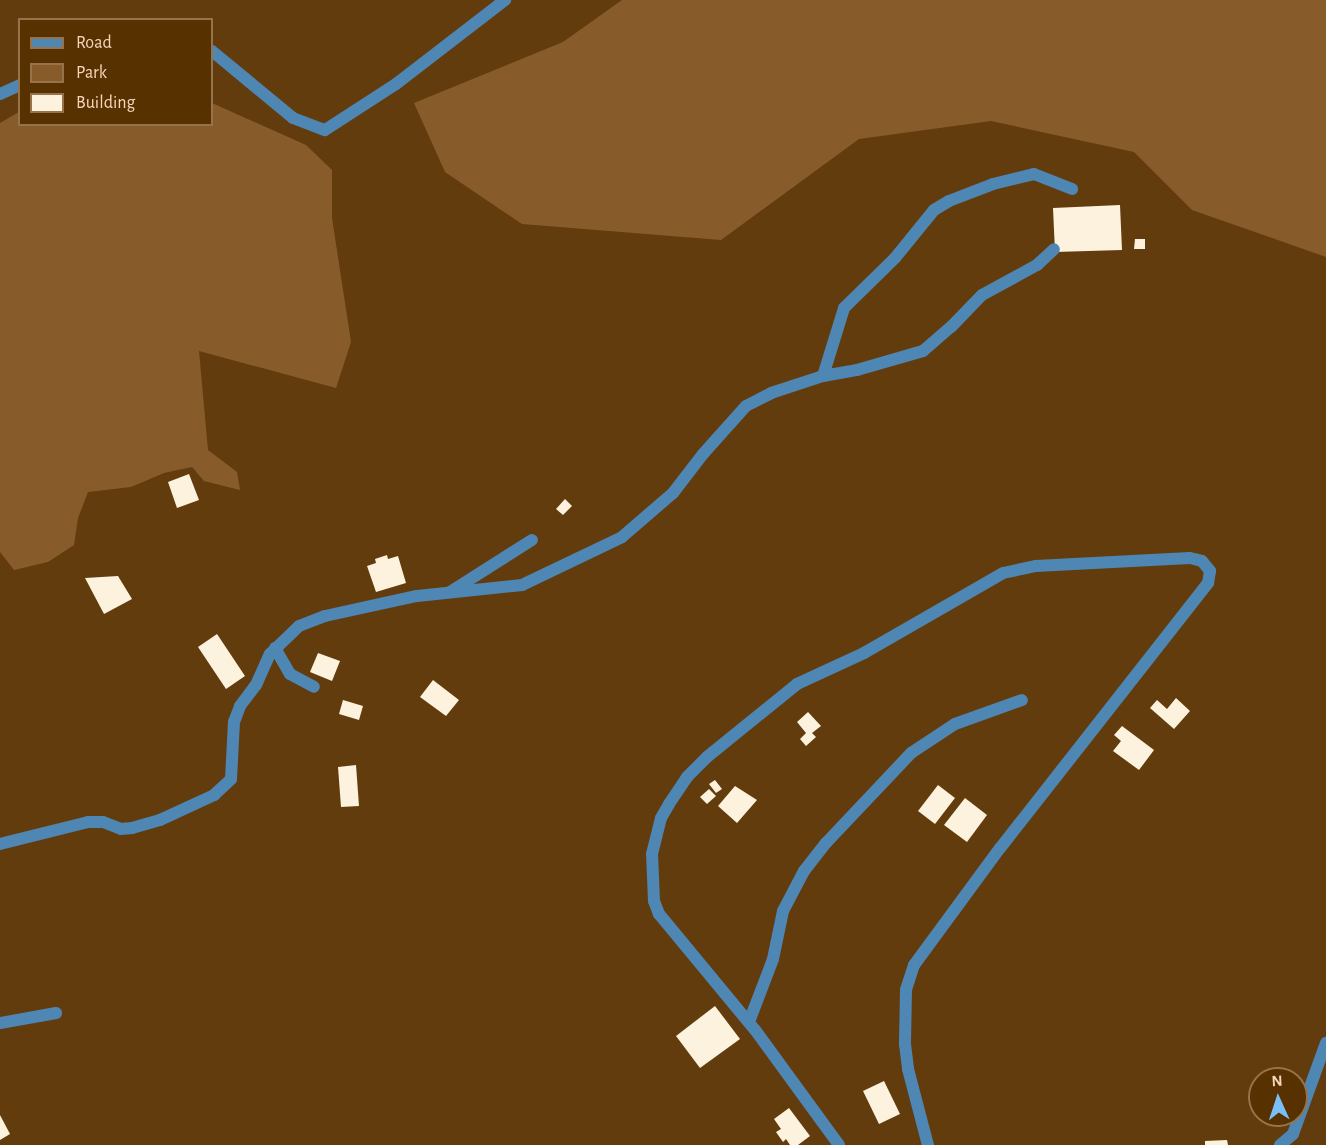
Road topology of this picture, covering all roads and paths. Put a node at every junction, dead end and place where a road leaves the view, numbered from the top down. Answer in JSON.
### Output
{"nodes":[{"id":1,"x":505,"y":0,"type":"edge"},
{"id":2,"x":213,"y":52,"type":"edge"},
{"id":3,"x":18,"y":86,"type":"edge"},
{"id":4,"x":0,"y":94,"type":"edge"},
{"id":5,"x":1072,"y":189,"type":"dead end"},
{"id":6,"x":1054,"y":249,"type":"dead end"},
{"id":7,"x":823,"y":376,"type":"junction"},
{"id":8,"x":532,"y":540,"type":"dead end"},
{"id":9,"x":449,"y":593,"type":"junction"},
{"id":10,"x":275,"y":648,"type":"junction"},
{"id":11,"x":314,"y":687,"type":"dead end"},
{"id":12,"x":1022,"y":700,"type":"dead end"},
{"id":13,"x":0,"y":844,"type":"edge"},
{"id":14,"x":56,"y":1012,"type":"dead end"},
{"id":15,"x":749,"y":1022,"type":"junction"},
{"id":16,"x":0,"y":1023,"type":"edge"},
{"id":17,"x":1326,"y":1043,"type":"edge"},
{"id":18,"x":839,"y":1145,"type":"edge"},
{"id":19,"x":928,"y":1145,"type":"edge"},
{"id":20,"x":1280,"y":1145,"type":"edge"}],
"edges":[{"from":1,"to":2,"type":"street"},
{"from":3,"to":4,"type":"street"},
{"from":5,"to":7,"type":"street"},
{"from":6,"to":7,"type":"street"},
{"from":7,"to":9,"type":"street"},
{"from":8,"to":9,"type":"street"},
{"from":9,"to":10,"type":"street"},
{"from":10,"to":11,"type":"street"},
{"from":10,"to":13,"type":"street"},
{"from":12,"to":15,"type":"street"},
{"from":14,"to":16,"type":"street"},
{"from":15,"to":18,"type":"street"},
{"from":15,"to":19,"type":"street"},
{"from":17,"to":20,"type":"street"}]}
